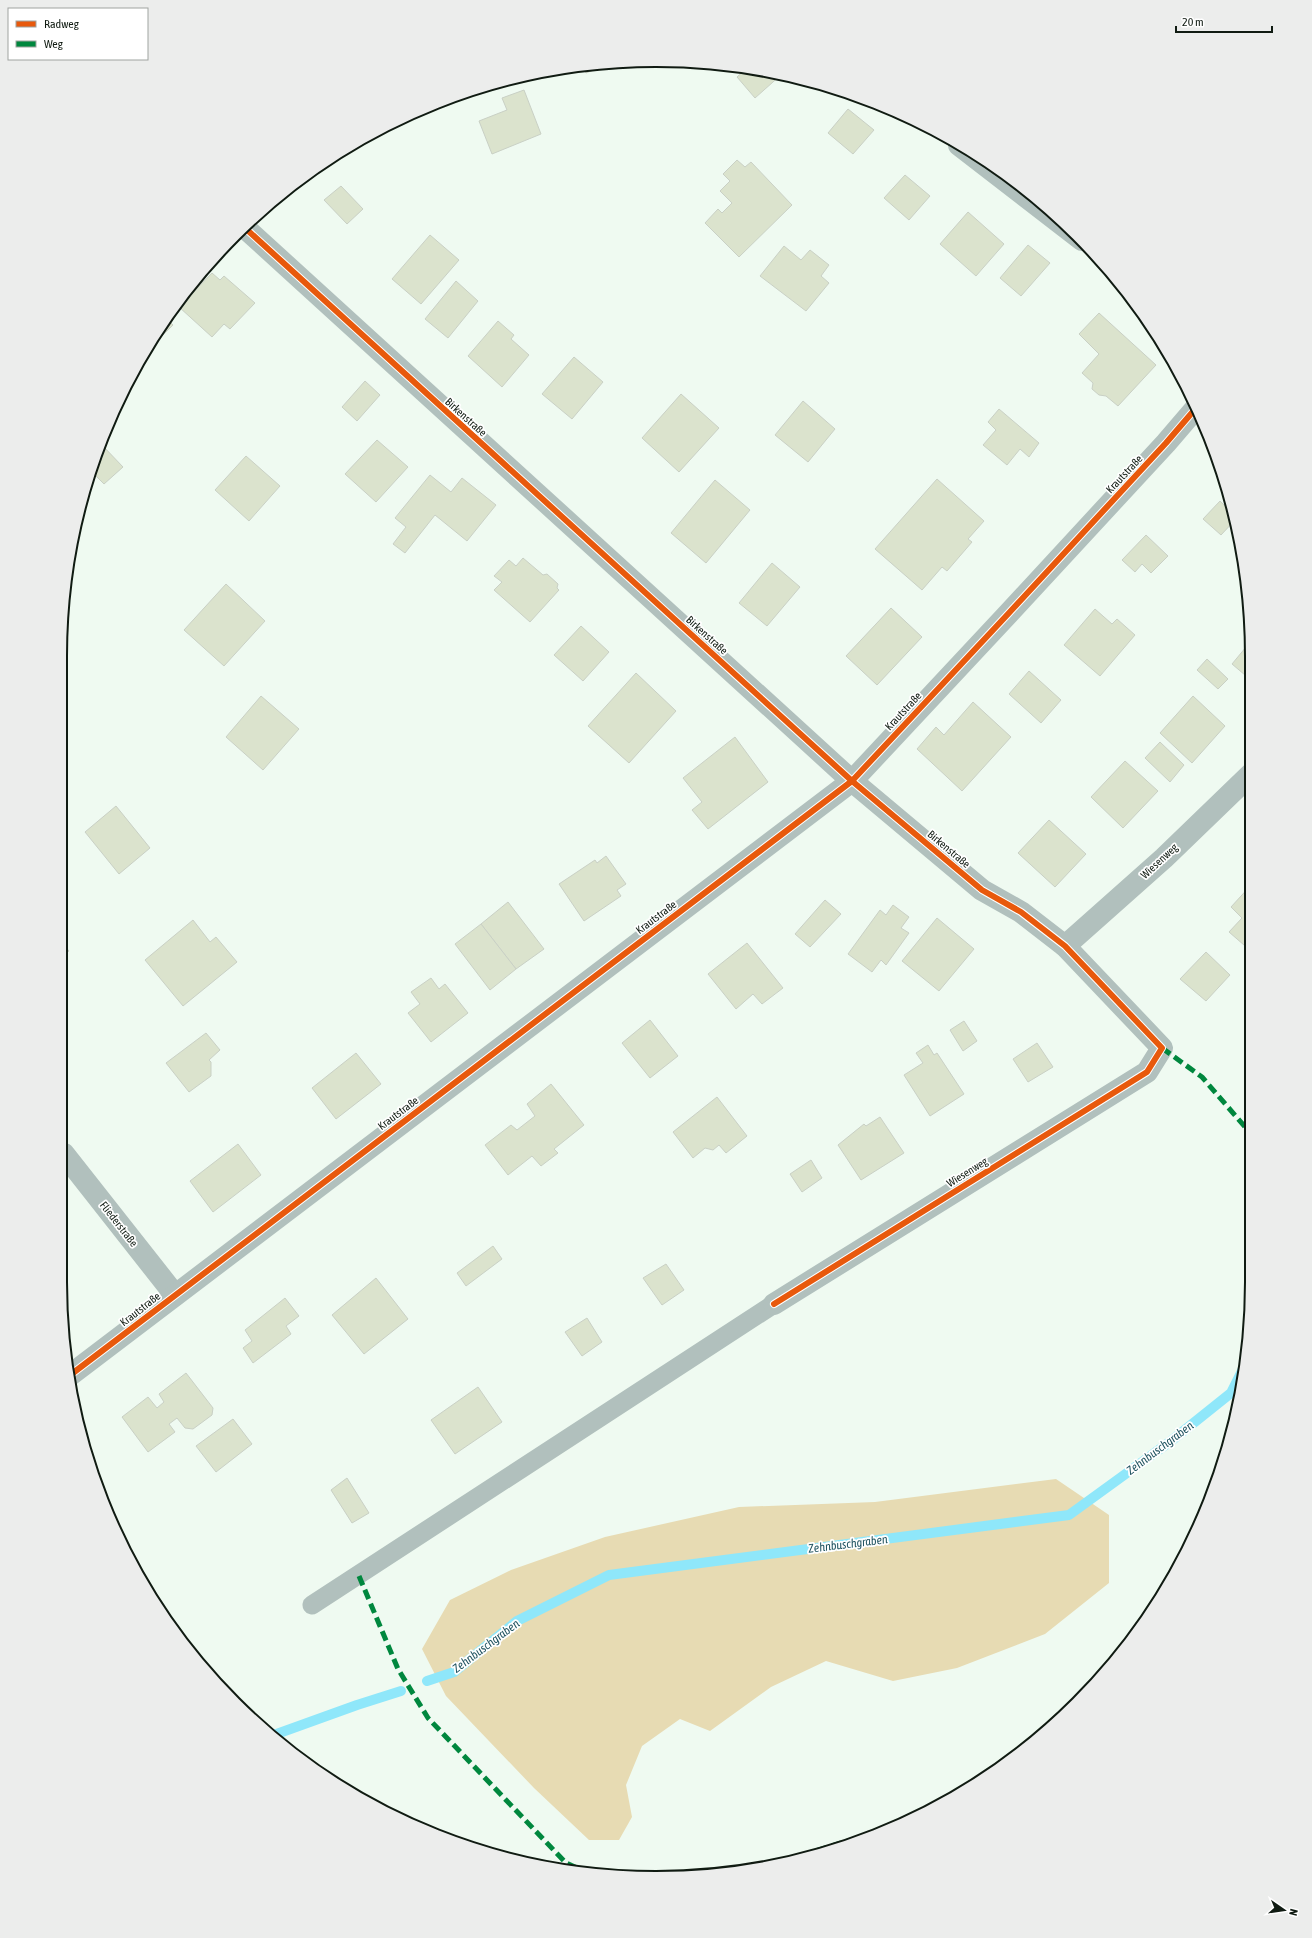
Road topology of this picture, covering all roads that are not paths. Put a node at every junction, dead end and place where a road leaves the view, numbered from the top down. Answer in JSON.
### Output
{"nodes":[{"id":1,"x":249,"y":231,"type":"edge"},
{"id":2,"x":1192,"y":413,"type":"edge"},
{"id":3,"x":1245,"y":780,"type":"edge"},
{"id":4,"x":852,"y":781,"type":"junction"},
{"id":5,"x":1065,"y":946,"type":"junction"},
{"id":6,"x":1162,"y":1048,"type":"joint"},
{"id":7,"x":67,"y":1158,"type":"edge"},
{"id":8,"x":175,"y":1295,"type":"junction"},
{"id":9,"x":774,"y":1304,"type":"joint"},
{"id":10,"x":74,"y":1372,"type":"edge"},
{"id":11,"x":312,"y":1606,"type":"dead end"}],
"edges":[{"from":1,"to":4,"type":"street","name":"Birkenstraße"},
{"from":2,"to":4,"type":"street","name":"Krautstraße"},
{"from":3,"to":5,"type":"street","name":"Wiesenweg"},
{"from":4,"to":5,"type":"street","name":"Birkenstraße"},
{"from":4,"to":8,"type":"street","name":"Krautstraße"},
{"from":5,"to":6,"type":"street","name":"Birkenstraße"},
{"from":6,"to":9,"type":"street","name":"Wiesenweg"},
{"from":7,"to":8,"type":"street","name":"Fliederstraße"},
{"from":8,"to":10,"type":"street","name":"Krautstraße"},
{"from":9,"to":11,"type":"lane"}]}
